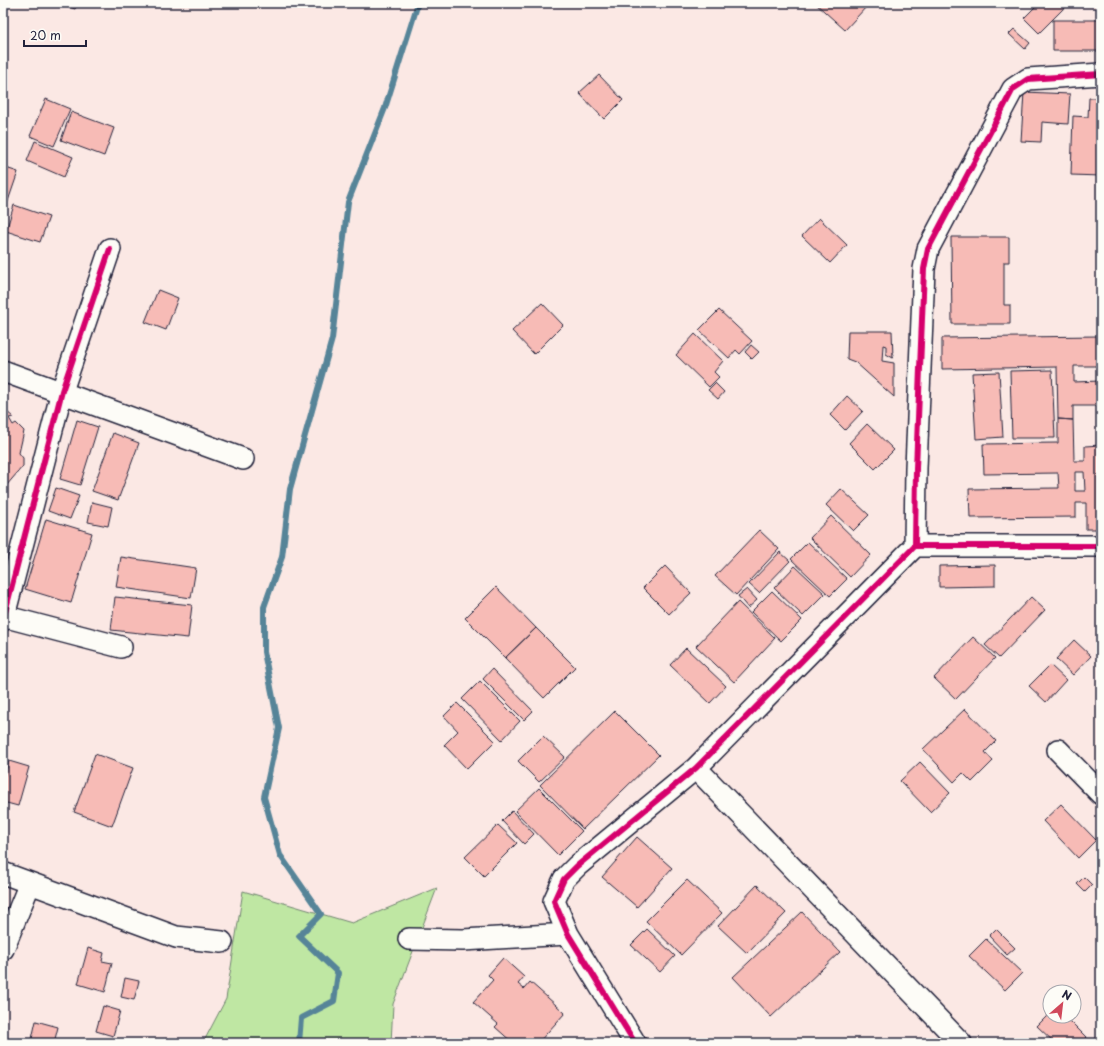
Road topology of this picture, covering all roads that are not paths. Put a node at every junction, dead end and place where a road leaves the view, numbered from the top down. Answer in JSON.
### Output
{"nodes":[{"id":1,"x":1101,"y":74,"type":"edge"},
{"id":2,"x":110,"y":249,"type":"dead end"},
{"id":3,"x":3,"y":371,"type":"edge"},
{"id":4,"x":62,"y":392,"type":"junction"},
{"id":5,"x":243,"y":459,"type":"dead end"},
{"id":6,"x":915,"y":546,"type":"junction"},
{"id":7,"x":1101,"y":546,"type":"edge"},
{"id":8,"x":4,"y":618,"type":"edge"},
{"id":9,"x":121,"y":647,"type":"dead end"},
{"id":10,"x":1058,"y":750,"type":"dead end"},
{"id":11,"x":696,"y":768,"type":"junction"},
{"id":12,"x":1101,"y":794,"type":"edge"},
{"id":13,"x":3,"y":873,"type":"edge"},
{"id":14,"x":30,"y":883,"type":"junction"},
{"id":15,"x":568,"y":934,"type":"junction"},
{"id":16,"x":409,"y":939,"type":"dead end"},
{"id":17,"x":222,"y":942,"type":"dead end"},
{"id":18,"x":3,"y":949,"type":"edge"},
{"id":19,"x":952,"y":1040,"type":"edge"},
{"id":20,"x":633,"y":1042,"type":"edge"}],
"edges":[{"from":1,"to":6,"type":"street"},
{"from":2,"to":4,"type":"street"},
{"from":3,"to":4,"type":"street"},
{"from":4,"to":5,"type":"street"},
{"from":4,"to":8,"type":"street"},
{"from":6,"to":7,"type":"street"},
{"from":6,"to":11,"type":"street"},
{"from":8,"to":9,"type":"street"},
{"from":10,"to":12,"type":"street"},
{"from":11,"to":15,"type":"street"},
{"from":11,"to":19,"type":"street"},
{"from":13,"to":14,"type":"street"},
{"from":14,"to":17,"type":"street"},
{"from":14,"to":18,"type":"street"},
{"from":15,"to":16,"type":"street"},
{"from":15,"to":20,"type":"street"}]}
